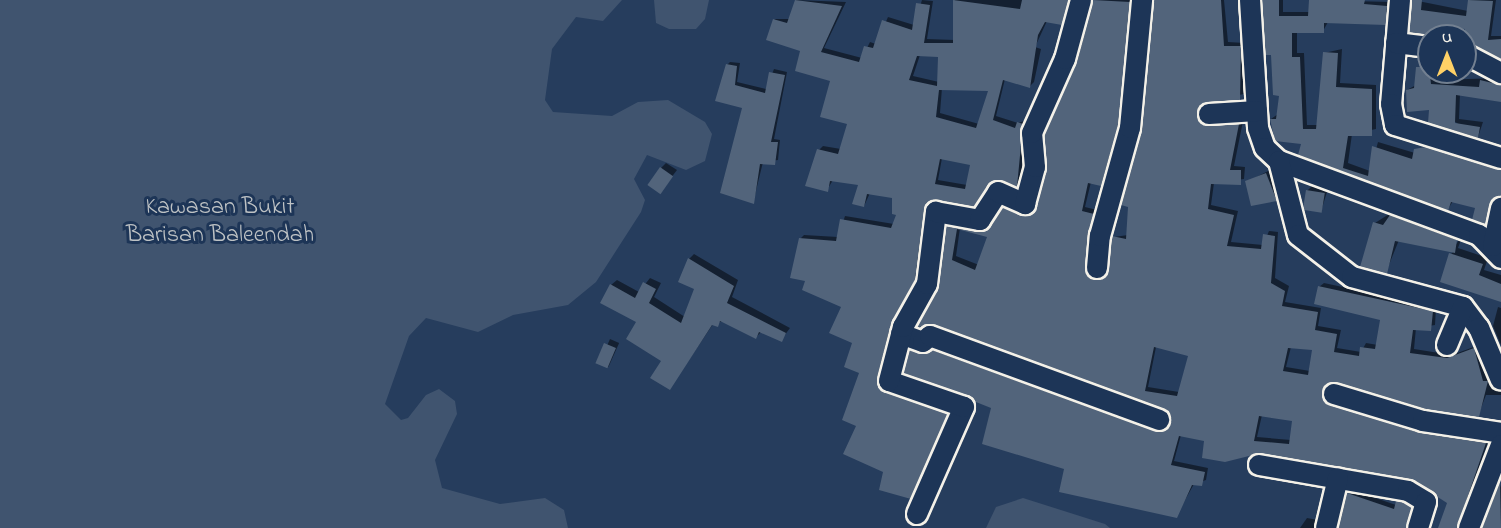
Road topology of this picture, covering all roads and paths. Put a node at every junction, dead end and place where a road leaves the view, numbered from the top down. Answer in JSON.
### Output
{"nodes":[{"id":1,"x":1081,"y":0,"type":"edge"},
{"id":2,"x":1142,"y":0,"type":"edge"},
{"id":3,"x":1250,"y":0,"type":"edge"},
{"id":4,"x":1400,"y":0,"type":"edge"},
{"id":5,"x":1396,"y":43,"type":"junction"},
{"id":6,"x":1417,"y":46,"type":"edge"},
{"id":7,"x":1477,"y":60,"type":"edge"},
{"id":8,"x":1501,"y":73,"type":"edge"},
{"id":9,"x":1257,"y":111,"type":"junction"},
{"id":10,"x":1209,"y":114,"type":"dead end"},
{"id":11,"x":1501,"y":158,"type":"edge"},
{"id":12,"x":1279,"y":161,"type":"junction"},
{"id":13,"x":1501,"y":208,"type":"edge"},
{"id":14,"x":1497,"y":252,"type":"edge"},
{"id":15,"x":1097,"y":268,"type":"dead end"},
{"id":16,"x":1463,"y":307,"type":"junction"},
{"id":17,"x":901,"y":334,"type":"junction"},
{"id":18,"x":1447,"y":345,"type":"dead end"},
{"id":19,"x":1501,"y":380,"type":"edge"},
{"id":20,"x":1334,"y":394,"type":"dead end"},
{"id":21,"x":1159,"y":420,"type":"dead end"},
{"id":22,"x":1501,"y":433,"type":"edge"},
{"id":23,"x":1501,"y":445,"type":"edge"},
{"id":24,"x":1259,"y":465,"type":"dead end"},
{"id":25,"x":1338,"y":478,"type":"junction"},
{"id":26,"x":917,"y":514,"type":"dead end"},
{"id":27,"x":1326,"y":528,"type":"edge"},
{"id":28,"x":1418,"y":528,"type":"edge"},
{"id":29,"x":1469,"y":528,"type":"edge"}],
"edges":[{"from":1,"to":17,"type":"street"},
{"from":2,"to":15,"type":"street"},
{"from":3,"to":9,"type":"street"},
{"from":4,"to":5,"type":"street"},
{"from":5,"to":6,"type":"street"},
{"from":5,"to":11,"type":"street"},
{"from":7,"to":8,"type":"street"},
{"from":9,"to":10,"type":"street"},
{"from":9,"to":12,"type":"street"},
{"from":12,"to":14,"type":"street"},
{"from":12,"to":16,"type":"street"},
{"from":13,"to":14,"type":"street"},
{"from":16,"to":18,"type":"street"},
{"from":16,"to":19,"type":"street"},
{"from":17,"to":21,"type":"street"},
{"from":17,"to":26,"type":"street"},
{"from":20,"to":22,"type":"street"},
{"from":23,"to":29,"type":"street"},
{"from":24,"to":25,"type":"street"},
{"from":25,"to":27,"type":"street"},
{"from":25,"to":28,"type":"street"}]}
